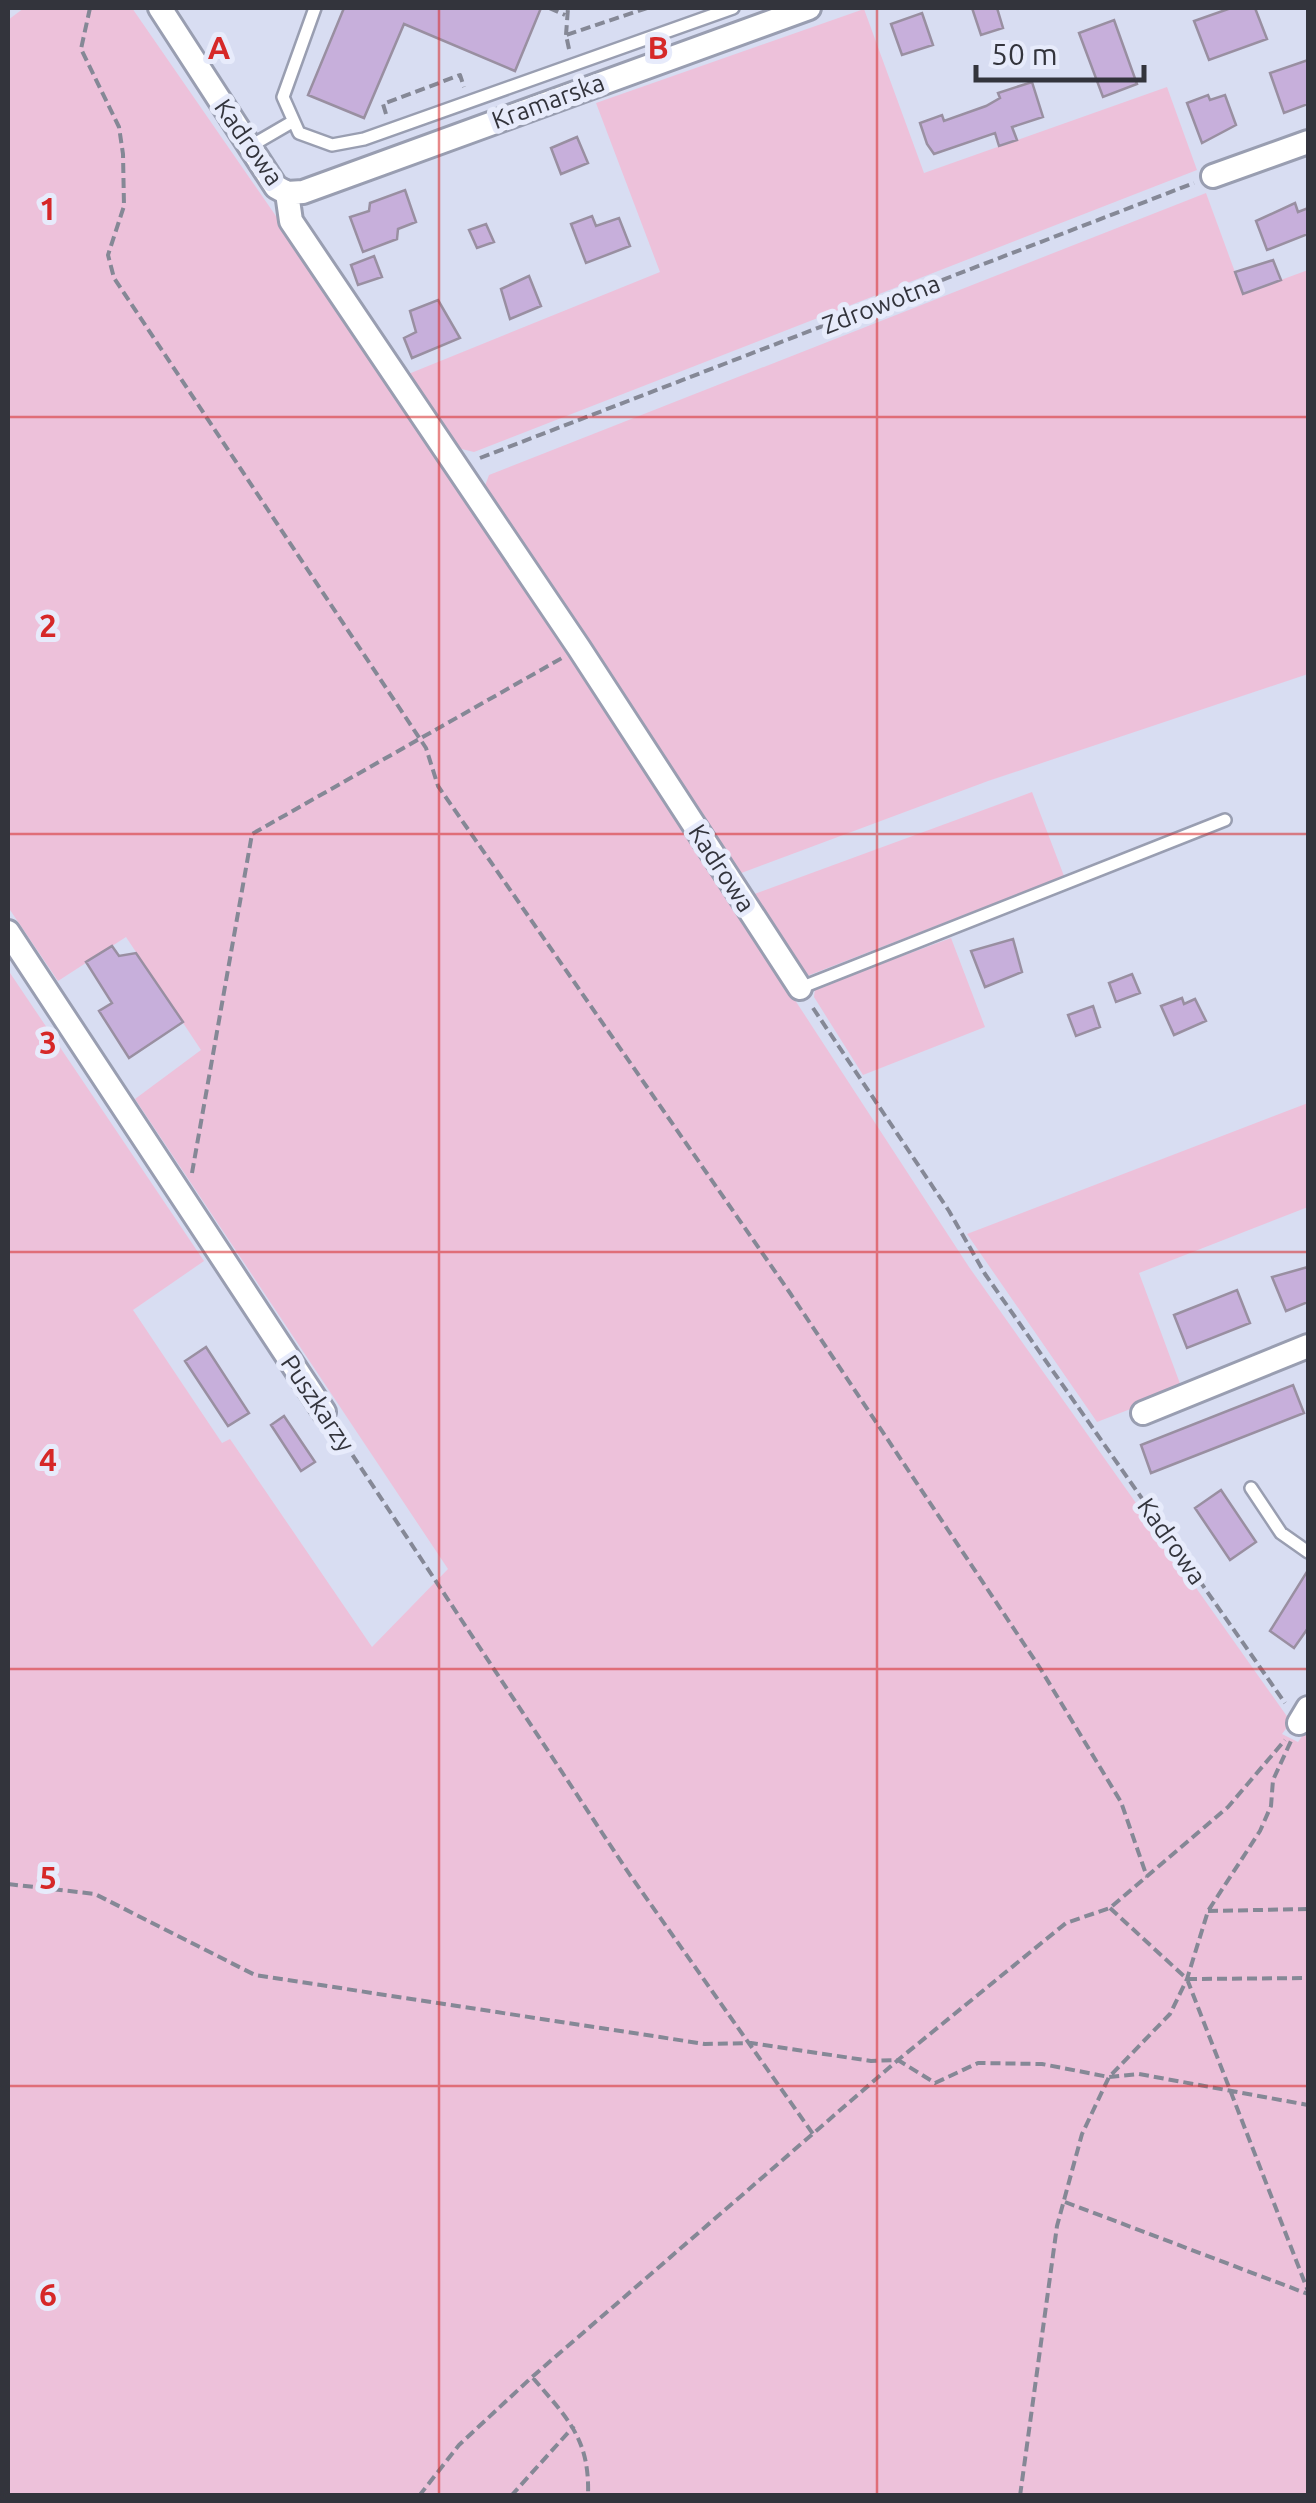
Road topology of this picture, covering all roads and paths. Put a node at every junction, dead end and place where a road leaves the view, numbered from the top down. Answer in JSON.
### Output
{"nodes":[{"id":1,"x":90,"y":8,"type":"edge"},
{"id":2,"x":160,"y":8,"type":"edge"},
{"id":3,"x":315,"y":8,"type":"edge"},
{"id":4,"x":549,"y":8,"type":"edge"},
{"id":5,"x":568,"y":8,"type":"edge"},
{"id":6,"x":647,"y":8,"type":"edge"},
{"id":7,"x":733,"y":8,"type":"edge"},
{"id":8,"x":810,"y":8,"type":"edge"},
{"id":9,"x":565,"y":15,"type":"junction"},
{"id":10,"x":566,"y":35,"type":"junction"},
{"id":11,"x":561,"y":57,"type":"dead end"},
{"id":12,"x":475,"y":88,"type":"dead end"},
{"id":13,"x":387,"y":120,"type":"dead end"},
{"id":14,"x":292,"y":122,"type":"junction"},
{"id":15,"x":1308,"y":142,"type":"edge"},
{"id":16,"x":249,"y":147,"type":"junction"},
{"id":17,"x":1213,"y":176,"type":"joint"},
{"id":18,"x":287,"y":193,"type":"junction"},
{"id":19,"x":455,"y":468,"type":"junction"},
{"id":20,"x":580,"y":648,"type":"junction"},
{"id":21,"x":421,"y":740,"type":"junction"},
{"id":22,"x":1225,"y":820,"type":"dead end"},
{"id":23,"x":8,"y":932,"type":"edge"},
{"id":24,"x":800,"y":988,"type":"junction"},
{"id":25,"x":186,"y":1205,"type":"junction"},
{"id":26,"x":1308,"y":1346,"type":"edge"},
{"id":27,"x":324,"y":1412,"type":"joint"},
{"id":28,"x":1143,"y":1413,"type":"dead end"},
{"id":29,"x":1252,"y":1488,"type":"dead end"},
{"id":30,"x":1308,"y":1552,"type":"edge"},
{"id":31,"x":1304,"y":1715,"type":"edge"},
{"id":32,"x":1147,"y":1877,"type":"junction"},
{"id":33,"x":8,"y":1884,"type":"edge"},
{"id":34,"x":1110,"y":1908,"type":"junction"},
{"id":35,"x":1308,"y":1909,"type":"edge"},
{"id":36,"x":1208,"y":1911,"type":"junction"},
{"id":37,"x":1308,"y":1978,"type":"edge"},
{"id":38,"x":1187,"y":1979,"type":"junction"},
{"id":39,"x":751,"y":2043,"type":"junction"},
{"id":40,"x":898,"y":2060,"type":"junction"},
{"id":41,"x":1109,"y":2078,"type":"junction"},
{"id":42,"x":1231,"y":2090,"type":"junction"},
{"id":43,"x":1308,"y":2105,"type":"edge"},
{"id":44,"x":813,"y":2134,"type":"junction"},
{"id":45,"x":1063,"y":2201,"type":"junction"},
{"id":46,"x":1308,"y":2293,"type":"edge"},
{"id":47,"x":532,"y":2377,"type":"junction"},
{"id":48,"x":574,"y":2426,"type":"junction"},
{"id":49,"x":419,"y":2496,"type":"edge"},
{"id":50,"x":511,"y":2496,"type":"edge"},
{"id":51,"x":588,"y":2496,"type":"edge"},
{"id":52,"x":1020,"y":2496,"type":"edge"}],
"edges":[{"from":1,"to":21,"type":"path"},
{"from":2,"to":16,"type":"street","name":"Kadrowa"},
{"from":3,"to":14,"type":"lane"},
{"from":4,"to":9,"type":"path"},
{"from":5,"to":9,"type":"path"},
{"from":6,"to":10,"type":"path"},
{"from":7,"to":14,"type":"lane"},
{"from":8,"to":18,"type":"street","name":"Kramarska"},
{"from":9,"to":10,"type":"path"},
{"from":10,"to":11,"type":"path"},
{"from":12,"to":13,"type":"path"},
{"from":14,"to":16,"type":"lane"},
{"from":15,"to":17,"type":"street"},
{"from":16,"to":18,"type":"street","name":"Kadrowa"},
{"from":17,"to":19,"type":"path","name":"Zdrowotna"},
{"from":18,"to":19,"type":"street","name":"Kadrowa"},
{"from":19,"to":20,"type":"street","name":"Kadrowa"},
{"from":20,"to":21,"type":"path"},
{"from":20,"to":24,"type":"street","name":"Kadrowa"},
{"from":21,"to":25,"type":"path"},
{"from":21,"to":32,"type":"path"},
{"from":22,"to":24,"type":"lane"},
{"from":23,"to":25,"type":"street","name":"Puszkarzy"},
{"from":24,"to":31,"type":"path","name":"Kadrowa"},
{"from":25,"to":27,"type":"street","name":"Puszkarzy"},
{"from":26,"to":28,"type":"street"},
{"from":27,"to":39,"type":"path","name":"Puszkarzy"},
{"from":29,"to":30,"type":"lane"},
{"from":31,"to":32,"type":"path"},
{"from":31,"to":36,"type":"path"},
{"from":32,"to":34,"type":"path"},
{"from":33,"to":39,"type":"path"},
{"from":34,"to":38,"type":"path"},
{"from":34,"to":40,"type":"path"},
{"from":35,"to":36,"type":"path"},
{"from":36,"to":38,"type":"path"},
{"from":37,"to":38,"type":"path"},
{"from":38,"to":41,"type":"path"},
{"from":38,"to":42,"type":"path"},
{"from":39,"to":40,"type":"path"},
{"from":39,"to":44,"type":"path","name":"Puszkarzy"},
{"from":40,"to":41,"type":"path"},
{"from":40,"to":44,"type":"path"},
{"from":41,"to":42,"type":"path"},
{"from":41,"to":45,"type":"path"},
{"from":42,"to":43,"type":"path"},
{"from":42,"to":46,"type":"path"},
{"from":44,"to":47,"type":"path"},
{"from":45,"to":46,"type":"path"},
{"from":45,"to":52,"type":"path"},
{"from":47,"to":48,"type":"path"},
{"from":47,"to":49,"type":"path"},
{"from":48,"to":50,"type":"path"},
{"from":48,"to":51,"type":"path"}]}
